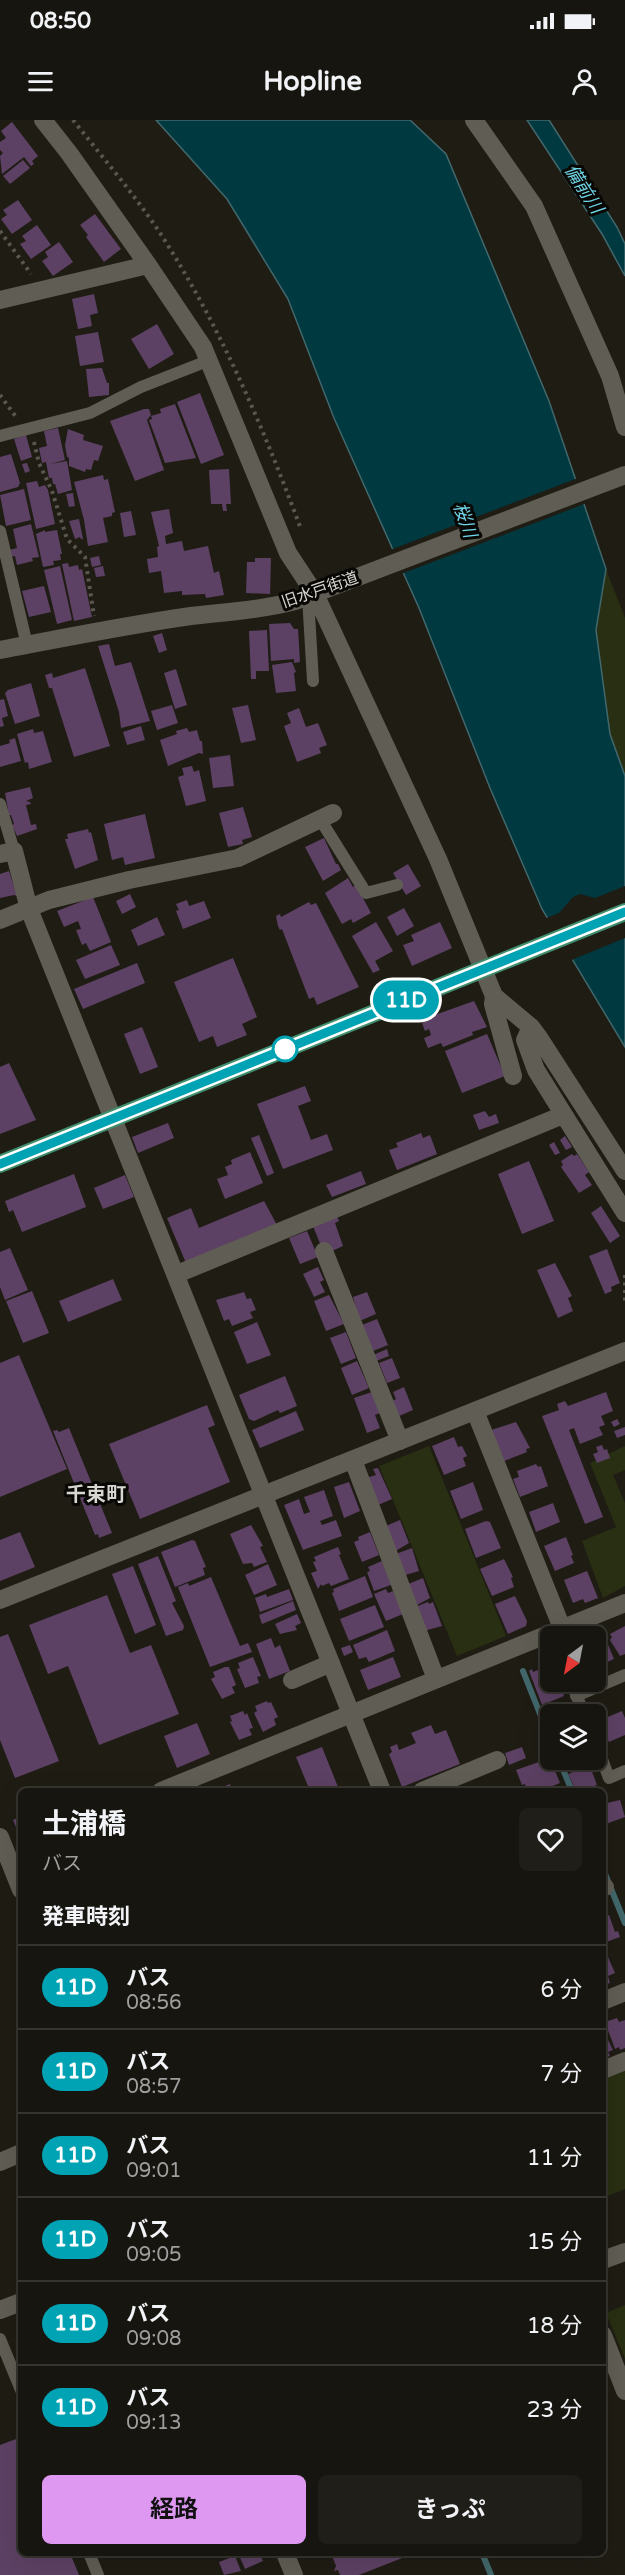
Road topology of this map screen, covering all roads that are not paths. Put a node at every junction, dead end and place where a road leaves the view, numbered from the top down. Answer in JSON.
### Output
{"nodes":[{"id":1,"x":43,"y":120,"type":"edge"},
{"id":2,"x":474,"y":120,"type":"edge"},
{"id":3,"x":148,"y":265,"type":"junction"},
{"id":4,"x":0,"y":300,"type":"edge"},
{"id":5,"x":210,"y":360,"type":"junction"},
{"id":6,"x":625,"y":427,"type":"edge"},
{"id":7,"x":0,"y":436,"type":"edge"},
{"id":8,"x":625,"y":475,"type":"edge"},
{"id":9,"x":0,"y":531,"type":"edge"},
{"id":10,"x":316,"y":593,"type":"junction"},
{"id":11,"x":27,"y":645,"type":"junction"},
{"id":12,"x":0,"y":650,"type":"edge"},
{"id":13,"x":313,"y":681,"type":"dead end"},
{"id":14,"x":0,"y":804,"type":"edge"},
{"id":15,"x":327,"y":816,"type":"joint"},
{"id":16,"x":7,"y":852,"type":"edge"},
{"id":17,"x":397,"y":885,"type":"dead end"},
{"id":18,"x":29,"y":909,"type":"junction"},
{"id":19,"x":625,"y":912,"type":"edge"},
{"id":20,"x":0,"y":920,"type":"edge"},
{"id":21,"x":482,"y":969,"type":"junction"},
{"id":22,"x":495,"y":996,"type":"junction"},
{"id":23,"x":531,"y":1027,"type":"junction"},
{"id":24,"x":513,"y":1076,"type":"dead end"},
{"id":25,"x":563,"y":1115,"type":"junction"},
{"id":26,"x":114,"y":1119,"type":"junction"},
{"id":27,"x":0,"y":1164,"type":"edge"},
{"id":28,"x":625,"y":1171,"type":"edge"},
{"id":29,"x":625,"y":1213,"type":"edge"},
{"id":30,"x":324,"y":1251,"type":"dead end"},
{"id":31,"x":177,"y":1274,"type":"junction"},
{"id":32,"x":625,"y":1351,"type":"edge"},
{"id":33,"x":476,"y":1411,"type":"junction"},
{"id":34,"x":400,"y":1441,"type":"junction"},
{"id":35,"x":353,"y":1460,"type":"junction"},
{"id":36,"x":263,"y":1495,"type":"junction"},
{"id":37,"x":0,"y":1600,"type":"edge"},
{"id":38,"x":625,"y":1603,"type":"edge"},
{"id":39,"x":561,"y":1626,"type":"edge"},
{"id":40,"x":567,"y":1626,"type":"edge"},
{"id":41,"x":540,"y":1637,"type":"edge"},
{"id":42,"x":331,"y":1663,"type":"junction"},
{"id":43,"x":625,"y":1675,"type":"edge"},
{"id":44,"x":436,"y":1679,"type":"junction"},
{"id":45,"x":292,"y":1680,"type":"dead end"},
{"id":46,"x":575,"y":1692,"type":"edge"},
{"id":47,"x":576,"y":1696,"type":"junction"},
{"id":48,"x":580,"y":1704,"type":"edge"},
{"id":49,"x":352,"y":1715,"type":"junction"},
{"id":50,"x":497,"y":1760,"type":"dead end"},
{"id":51,"x":606,"y":1770,"type":"edge"},
{"id":52,"x":625,"y":1771,"type":"edge"},
{"id":53,"x":169,"y":1788,"type":"edge"},
{"id":54,"x":381,"y":1788,"type":"edge"},
{"id":55,"x":429,"y":1788,"type":"edge"},
{"id":56,"x":7,"y":1848,"type":"edge"},
{"id":57,"x":18,"y":1881,"type":"edge"},
{"id":58,"x":625,"y":1992,"type":"edge"},
{"id":59,"x":606,"y":2000,"type":"edge"},
{"id":60,"x":625,"y":2061,"type":"edge"},
{"id":61,"x":606,"y":2069,"type":"edge"},
{"id":62,"x":18,"y":2154,"type":"edge"},
{"id":63,"x":0,"y":2162,"type":"edge"},
{"id":64,"x":625,"y":2252,"type":"edge"},
{"id":65,"x":606,"y":2259,"type":"edge"},
{"id":66,"x":18,"y":2303,"type":"edge"},
{"id":67,"x":0,"y":2310,"type":"edge"},
{"id":68,"x":0,"y":2339,"type":"edge"},
{"id":69,"x":606,"y":2343,"type":"edge"},
{"id":70,"x":18,"y":2383,"type":"edge"},
{"id":71,"x":625,"y":2391,"type":"edge"},
{"id":72,"x":89,"y":2556,"type":"edge"},
{"id":73,"x":286,"y":2556,"type":"edge"},
{"id":74,"x":98,"y":2575,"type":"edge"},
{"id":75,"x":294,"y":2575,"type":"edge"}],
"edges":[{"from":1,"to":3,"type":"street"},
{"from":2,"to":6,"type":"street"},
{"from":3,"to":4,"type":"street"},
{"from":3,"to":5,"type":"street"},
{"from":5,"to":7,"type":"lane"},
{"from":5,"to":10,"type":"street"},
{"from":8,"to":10,"type":"street","name":"旧水戸街道"},
{"from":9,"to":11,"type":"lane"},
{"from":10,"to":11,"type":"street","name":"旧水戸街道"},
{"from":10,"to":13,"type":"lane"},
{"from":10,"to":21,"type":"street"},
{"from":11,"to":12,"type":"street","name":"旧水戸街道"},
{"from":14,"to":16,"type":"lane"},
{"from":15,"to":17,"type":"lane"},
{"from":15,"to":18,"type":"street"},
{"from":16,"to":18,"type":"street"},
{"from":18,"to":20,"type":"street"},
{"from":18,"to":26,"type":"street"},
{"from":19,"to":21,"type":"highway"},
{"from":21,"to":22,"type":"street"},
{"from":21,"to":26,"type":"highway"},
{"from":22,"to":23,"type":"street"},
{"from":22,"to":24,"type":"street"},
{"from":23,"to":25,"type":"street"},
{"from":23,"to":28,"type":"street"},
{"from":25,"to":29,"type":"street"},
{"from":25,"to":31,"type":"street"},
{"from":26,"to":27,"type":"highway"},
{"from":26,"to":31,"type":"street"},
{"from":30,"to":34,"type":"street"},
{"from":31,"to":36,"type":"street"},
{"from":32,"to":33,"type":"street"},
{"from":33,"to":34,"type":"street"},
{"from":33,"to":39,"type":"street"},
{"from":34,"to":35,"type":"street"},
{"from":35,"to":36,"type":"street"},
{"from":35,"to":44,"type":"street"},
{"from":36,"to":37,"type":"street"},
{"from":36,"to":42,"type":"street"},
{"from":38,"to":40,"type":"street"},
{"from":41,"to":44,"type":"street"},
{"from":42,"to":45,"type":"street"},
{"from":42,"to":49,"type":"street"},
{"from":43,"to":47,"type":"lane"},
{"from":44,"to":49,"type":"street"},
{"from":46,"to":47,"type":"lane"},
{"from":47,"to":48,"type":"lane"},
{"from":49,"to":53,"type":"street"},
{"from":49,"to":54,"type":"street"},
{"from":50,"to":55,"type":"street"},
{"from":51,"to":52,"type":"lane"},
{"from":56,"to":57,"type":"street"},
{"from":58,"to":59,"type":"street"},
{"from":60,"to":61,"type":"street"},
{"from":62,"to":63,"type":"street"},
{"from":64,"to":65,"type":"street"},
{"from":66,"to":67,"type":"street"},
{"from":68,"to":70,"type":"lane"},
{"from":69,"to":71,"type":"street"},
{"from":72,"to":74,"type":"lane"},
{"from":73,"to":75,"type":"street"}]}
